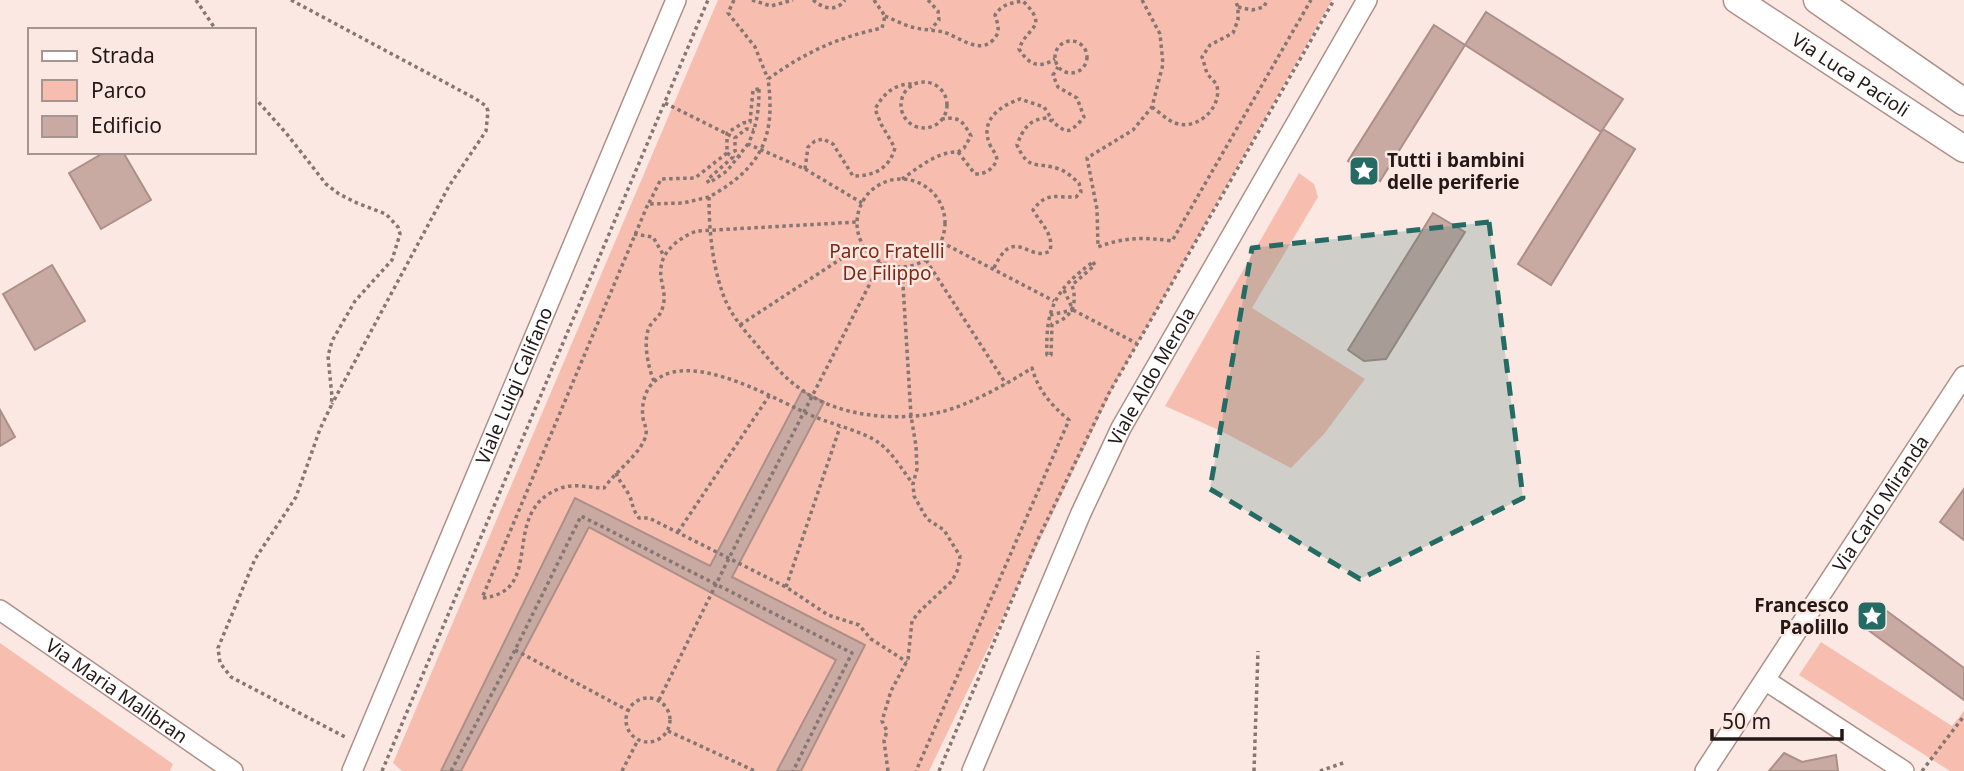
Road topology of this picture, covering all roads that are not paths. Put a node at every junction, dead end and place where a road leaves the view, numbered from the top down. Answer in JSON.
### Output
{"nodes":[{"id":1,"x":676,"y":0,"type":"edge"},
{"id":2,"x":1367,"y":0,"type":"edge"},
{"id":3,"x":1737,"y":0,"type":"edge"},
{"id":4,"x":1817,"y":0,"type":"edge"},
{"id":5,"x":1964,"y":102,"type":"edge"},
{"id":6,"x":1964,"y":149,"type":"edge"},
{"id":7,"x":1964,"y":376,"type":"edge"},
{"id":8,"x":0,"y":610,"type":"edge"},
{"id":9,"x":1765,"y":680,"type":"junction"},
{"id":10,"x":233,"y":771,"type":"edge"},
{"id":11,"x":352,"y":771,"type":"edge"},
{"id":12,"x":972,"y":771,"type":"edge"},
{"id":13,"x":1705,"y":771,"type":"edge"},
{"id":14,"x":1904,"y":771,"type":"edge"}],
"edges":[{"from":1,"to":11,"type":"street","name":"Viale Luigi Califano"},
{"from":2,"to":12,"type":"street","name":"Viale Aldo Merola"},
{"from":3,"to":6,"type":"main road","name":"Via Luca Pacioli"},
{"from":4,"to":5,"type":"main road","name":"Via Luca Pacioli"},
{"from":7,"to":9,"type":"street","name":"Via Carlo Miranda"},
{"from":8,"to":10,"type":"street","name":"Via Maria Malibran"},
{"from":9,"to":13,"type":"street","name":"Via Carlo Miranda"},
{"from":9,"to":14,"type":"street"}]}
